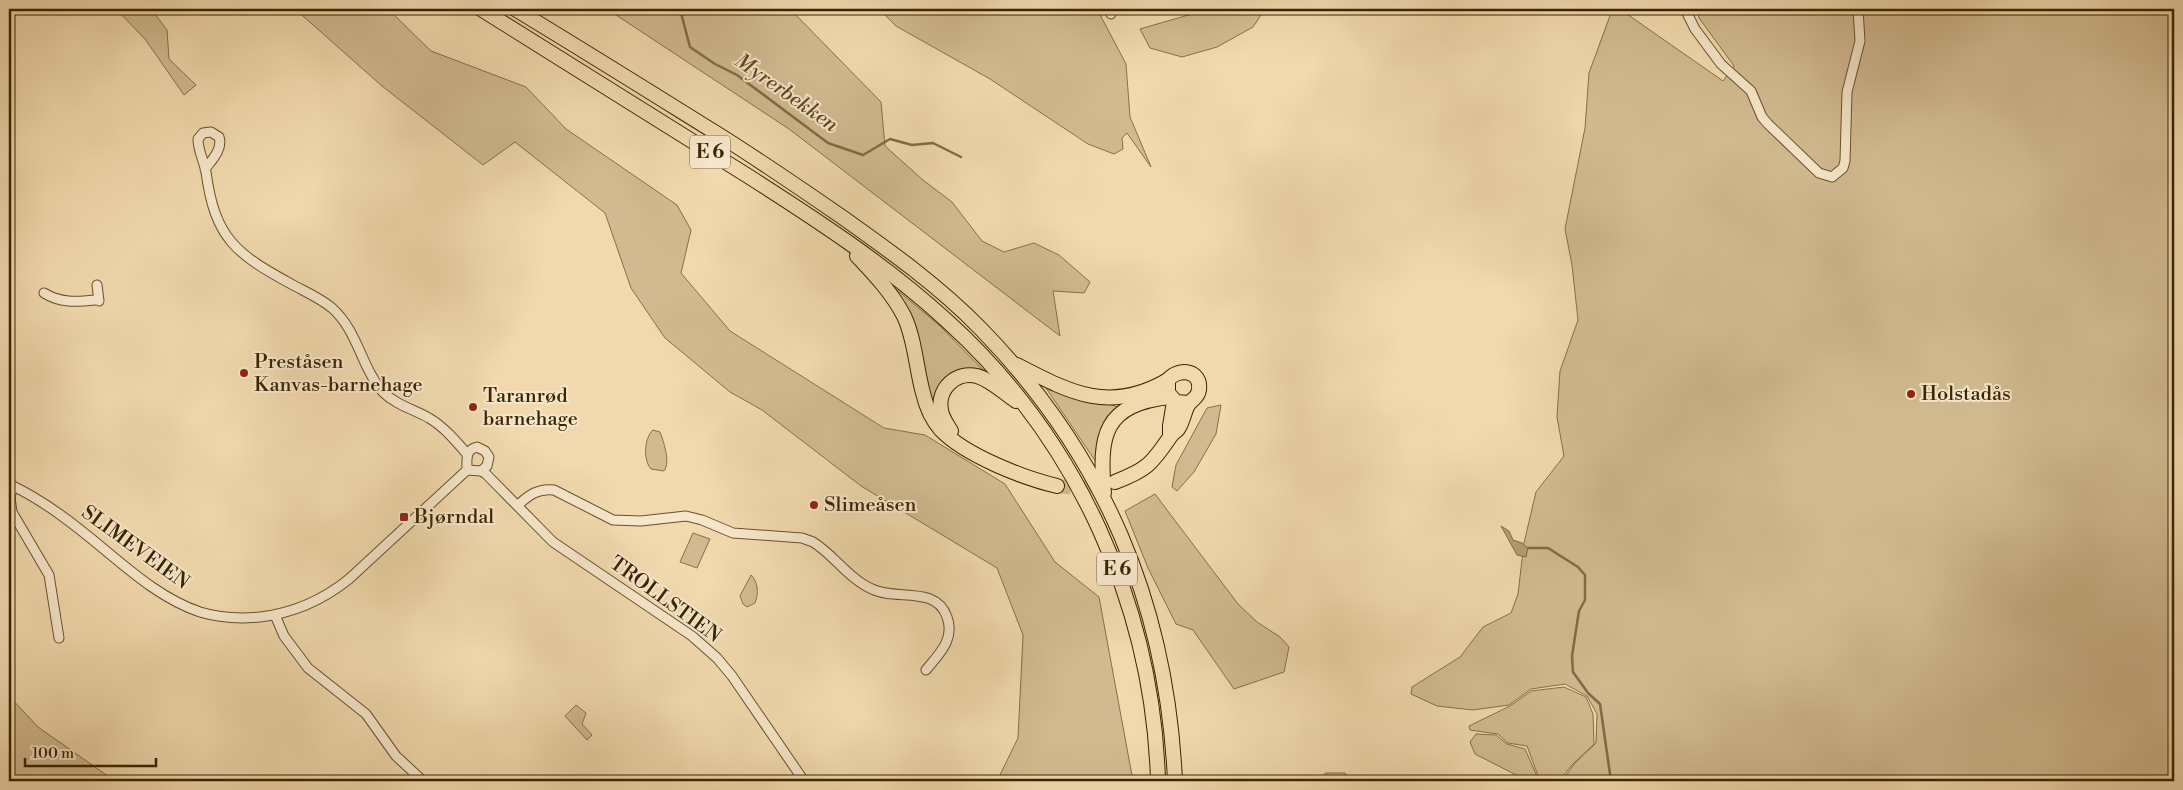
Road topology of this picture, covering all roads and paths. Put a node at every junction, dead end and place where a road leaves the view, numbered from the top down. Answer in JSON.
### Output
{"nodes":[{"id":1,"x":481,"y":9,"type":"edge"},
{"id":2,"x":515,"y":9,"type":"edge"},
{"id":3,"x":1685,"y":9,"type":"edge"},
{"id":4,"x":1858,"y":9,"type":"edge"},
{"id":5,"x":205,"y":169,"type":"dead end"},
{"id":6,"x":834,"y":232,"type":"junction"},
{"id":7,"x":97,"y":285,"type":"dead end"},
{"id":8,"x":44,"y":293,"type":"dead end"},
{"id":9,"x":1010,"y":361,"type":"junction"},
{"id":10,"x":1168,"y":380,"type":"junction"},
{"id":11,"x":1172,"y":399,"type":"junction"},
{"id":12,"x":1189,"y":403,"type":"junction"},
{"id":13,"x":1030,"y":411,"type":"junction"},
{"id":14,"x":1170,"y":436,"type":"junction"},
{"id":15,"x":958,"y":442,"type":"junction"},
{"id":16,"x":467,"y":454,"type":"junction"},
{"id":17,"x":467,"y":470,"type":"junction"},
{"id":18,"x":481,"y":471,"type":"junction"},
{"id":19,"x":1114,"y":482,"type":"tunnel mouth"},
{"id":20,"x":11,"y":485,"type":"edge"},
{"id":21,"x":1056,"y":486,"type":"tunnel mouth"},
{"id":22,"x":1104,"y":499,"type":"junction"},
{"id":23,"x":518,"y":505,"type":"junction"},
{"id":24,"x":275,"y":615,"type":"junction"},
{"id":25,"x":59,"y":638,"type":"dead end"},
{"id":26,"x":926,"y":670,"type":"dead end"},
{"id":27,"x":423,"y":781,"type":"edge"},
{"id":28,"x":804,"y":781,"type":"edge"},
{"id":29,"x":1158,"y":781,"type":"edge"},
{"id":30,"x":1175,"y":781,"type":"edge"}],
"edges":[{"from":1,"to":6,"type":"highway","number":"E 6"},
{"from":2,"to":9,"type":"highway","number":"E 6"},
{"from":3,"to":4,"type":"street"},
{"from":5,"to":16,"type":"street"},
{"from":6,"to":13,"type":"highway","number":"E 6"},
{"from":6,"to":15,"type":"highway","number":"E 6"},
{"from":7,"to":8,"type":"street"},
{"from":9,"to":10,"type":"highway","number":"E 6"},
{"from":9,"to":22,"type":"highway","number":"E 6"},
{"from":10,"to":11,"type":"highway","number":"E 6"},
{"from":10,"to":12,"type":"highway","number":"E 6"},
{"from":11,"to":12,"type":"highway","number":"E 6"},
{"from":11,"to":14,"type":"highway","number":"E 6"},
{"from":11,"to":22,"type":"highway","number":"E 6"},
{"from":12,"to":14,"type":"highway","number":"E 6"},
{"from":13,"to":15,"type":"highway","number":"E 6"},
{"from":13,"to":29,"type":"highway","number":"E 6"},
{"from":14,"to":19,"type":"highway","number":"E 6"},
{"from":15,"to":21,"type":"highway","number":"E 6"},
{"from":16,"to":17,"type":"street"},
{"from":16,"to":18,"type":"street"},
{"from":17,"to":18,"type":"street"},
{"from":17,"to":24,"type":"street","name":"SLIMEVEIEN"},
{"from":18,"to":23,"type":"street","name":"TROLLSTIEN"},
{"from":20,"to":24,"type":"street","name":"SLIMEVEIEN"},
{"from":20,"to":25,"type":"street"},
{"from":22,"to":30,"type":"highway","number":"E 6"},
{"from":23,"to":26,"type":"street"},
{"from":23,"to":28,"type":"street","name":"TROLLSTIEN"},
{"from":24,"to":27,"type":"street"}]}
